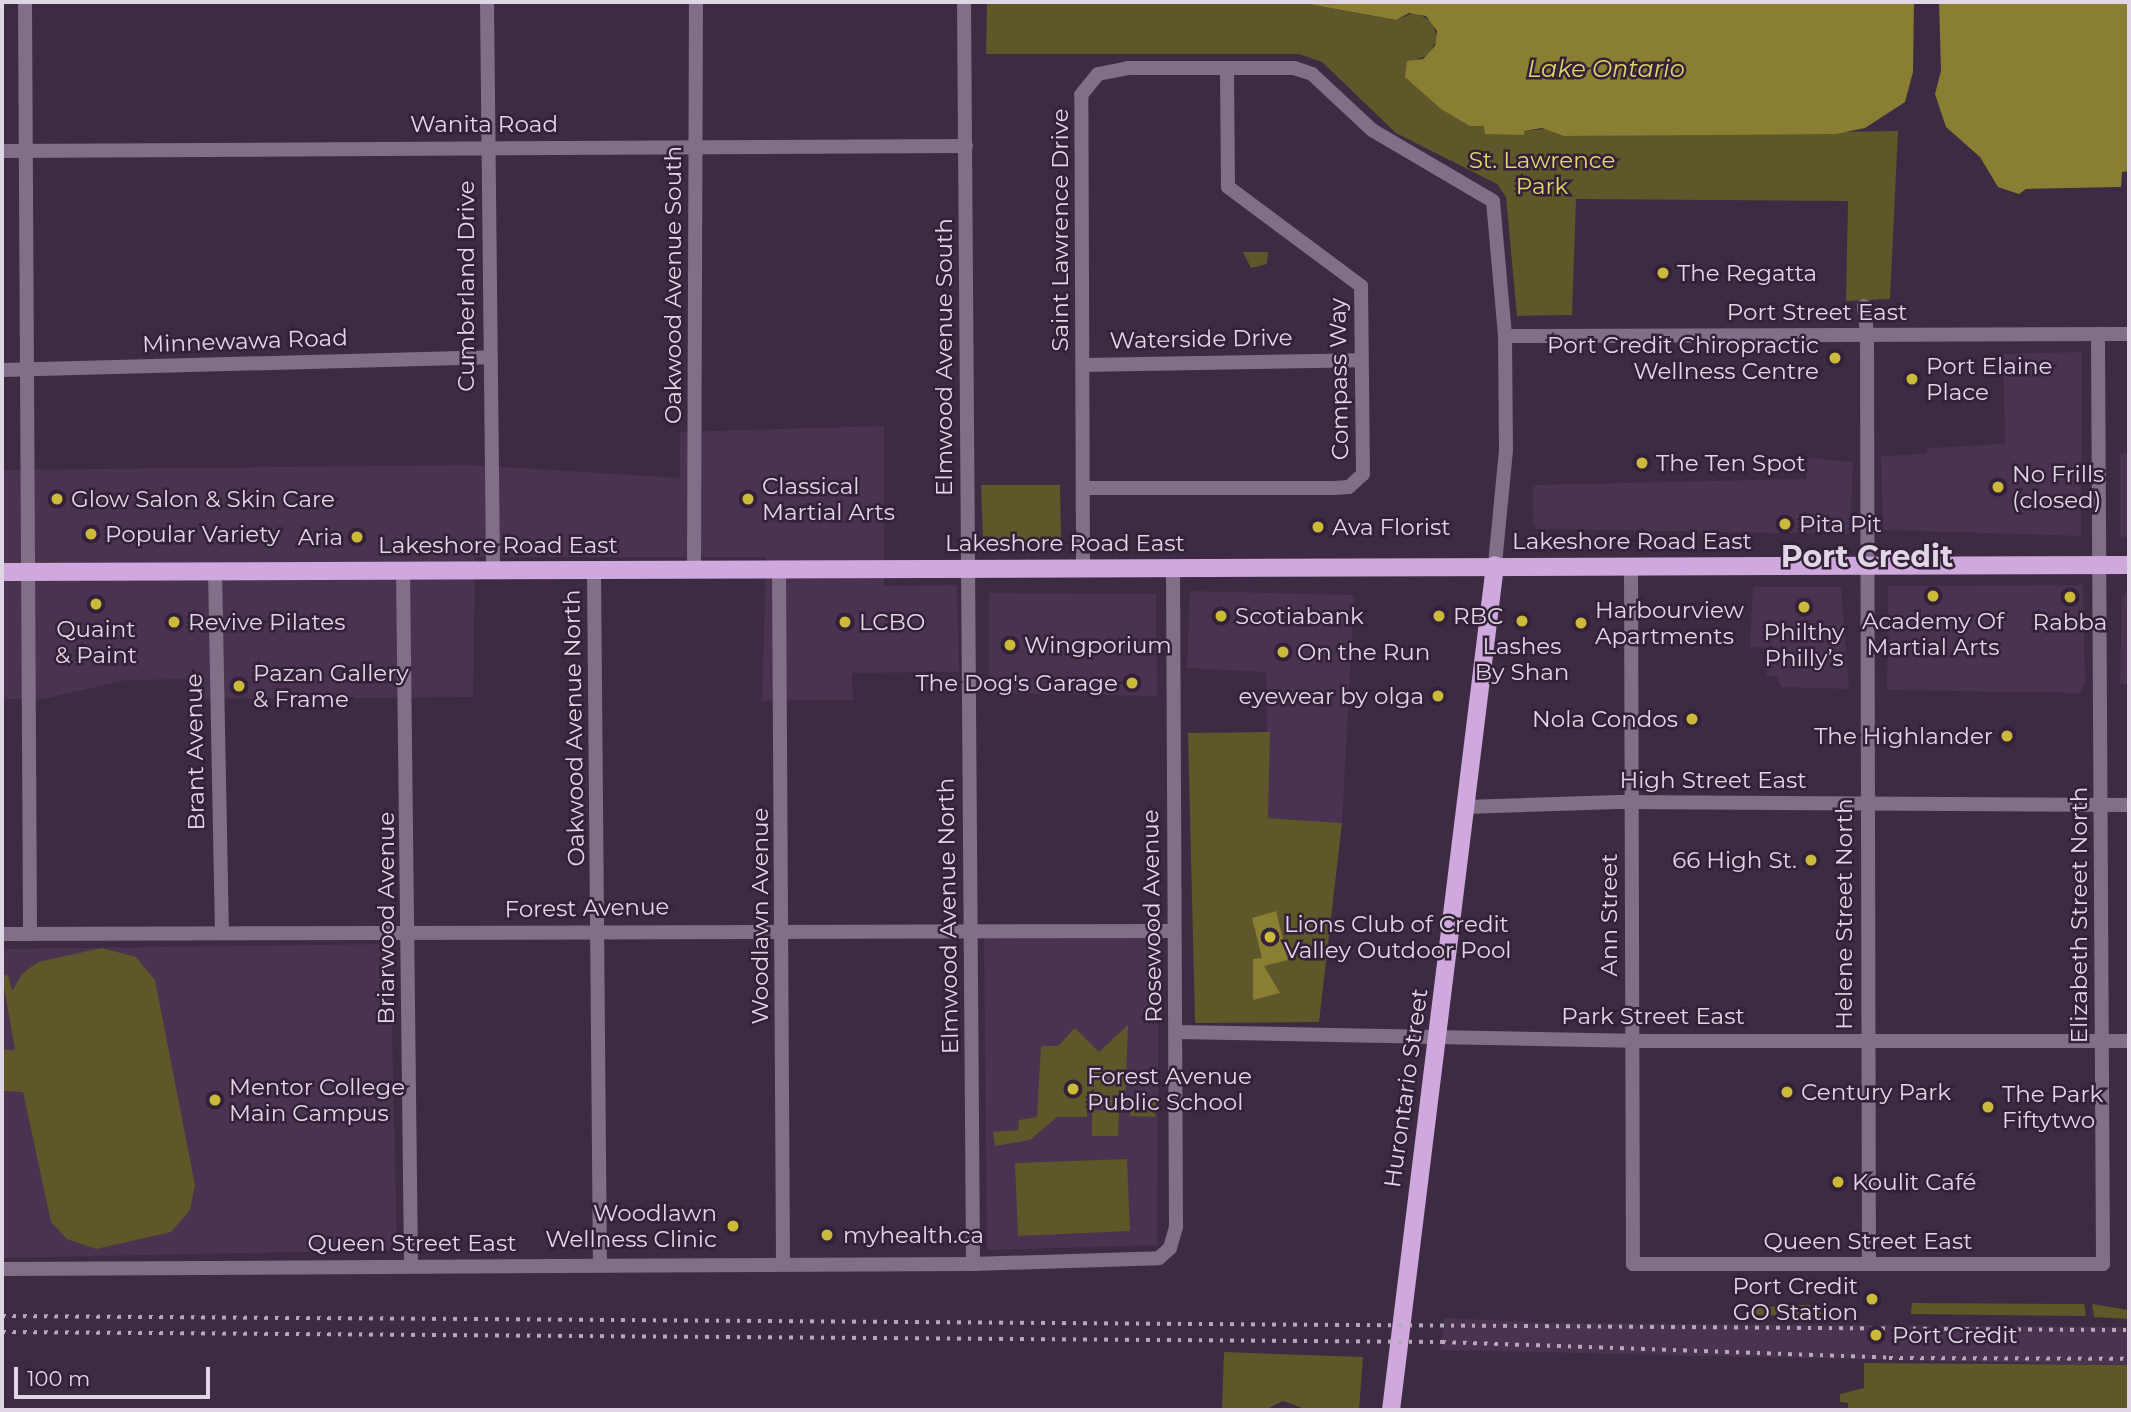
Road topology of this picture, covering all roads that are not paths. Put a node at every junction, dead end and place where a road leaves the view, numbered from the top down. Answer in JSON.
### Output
{"nodes":[{"id":1,"x":25,"y":2,"type":"edge"},
{"id":2,"x":487,"y":2,"type":"edge"},
{"id":3,"x":696,"y":2,"type":"edge"},
{"id":4,"x":964,"y":2,"type":"edge"},
{"id":5,"x":1227,"y":69,"type":"junction"},
{"id":6,"x":488,"y":145,"type":"junction"},
{"id":7,"x":966,"y":146,"type":"junction"},
{"id":8,"x":697,"y":150,"type":"junction"},
{"id":9,"x":27,"y":151,"type":"junction"},
{"id":10,"x":2,"y":152,"type":"edge"},
{"id":11,"x":1864,"y":306,"type":"dead end"},
{"id":12,"x":2098,"y":334,"type":"junction"},
{"id":13,"x":2129,"y":334,"type":"edge"},
{"id":14,"x":1867,"y":335,"type":"junction"},
{"id":15,"x":1505,"y":336,"type":"junction"},
{"id":16,"x":489,"y":357,"type":"junction"},
{"id":17,"x":1361,"y":359,"type":"junction"},
{"id":18,"x":1083,"y":365,"type":"junction"},
{"id":19,"x":2,"y":370,"type":"edge"},
{"id":20,"x":29,"y":370,"type":"junction"},
{"id":21,"x":1086,"y":488,"type":"junction"},
{"id":22,"x":1495,"y":565,"type":"junction"},
{"id":23,"x":1631,"y":565,"type":"junction"},
{"id":24,"x":1866,"y":565,"type":"junction"},
{"id":25,"x":2102,"y":565,"type":"junction"},
{"id":26,"x":2129,"y":565,"type":"edge"},
{"id":27,"x":1083,"y":567,"type":"junction"},
{"id":28,"x":1173,"y":567,"type":"junction"},
{"id":29,"x":779,"y":568,"type":"junction"},
{"id":30,"x":968,"y":568,"type":"junction"},
{"id":31,"x":594,"y":569,"type":"junction"},
{"id":32,"x":694,"y":569,"type":"junction"},
{"id":33,"x":403,"y":570,"type":"junction"},
{"id":34,"x":493,"y":570,"type":"junction"},
{"id":35,"x":27,"y":571,"type":"junction"},
{"id":36,"x":215,"y":571,"type":"junction"},
{"id":37,"x":2,"y":572,"type":"edge"},
{"id":38,"x":1632,"y":802,"type":"junction"},
{"id":39,"x":1866,"y":804,"type":"junction"},
{"id":40,"x":2102,"y":804,"type":"junction"},
{"id":41,"x":2129,"y":805,"type":"edge"},
{"id":42,"x":1465,"y":807,"type":"junction"},
{"id":43,"x":784,"y":929,"type":"junction"},
{"id":44,"x":600,"y":930,"type":"junction"},
{"id":45,"x":971,"y":931,"type":"junction"},
{"id":46,"x":1173,"y":931,"type":"junction"},
{"id":47,"x":222,"y":933,"type":"junction"},
{"id":48,"x":411,"y":933,"type":"junction"},
{"id":49,"x":2,"y":934,"type":"edge"},
{"id":50,"x":30,"y":934,"type":"junction"},
{"id":51,"x":1177,"y":1032,"type":"junction"},
{"id":52,"x":1439,"y":1038,"type":"junction"},
{"id":53,"x":1632,"y":1040,"type":"junction"},
{"id":54,"x":1867,"y":1041,"type":"junction"},
{"id":55,"x":2129,"y":1041,"type":"edge"},
{"id":56,"x":2102,"y":1042,"type":"junction"},
{"id":57,"x":1159,"y":1258,"type":"joint"},
{"id":58,"x":1869,"y":1263,"type":"junction"},
{"id":59,"x":600,"y":1264,"type":"junction"},
{"id":60,"x":783,"y":1264,"type":"junction"},
{"id":61,"x":973,"y":1264,"type":"junction"},
{"id":62,"x":1633,"y":1264,"type":"joint"},
{"id":63,"x":2103,"y":1264,"type":"joint"},
{"id":64,"x":411,"y":1266,"type":"junction"},
{"id":65,"x":2,"y":1269,"type":"edge"},
{"id":66,"x":1391,"y":1410,"type":"edge"}],
"edges":[{"from":1,"to":9,"type":"street"},
{"from":2,"to":6,"type":"street","name":"Cumberland Drive"},
{"from":3,"to":8,"type":"street","name":"Oakwood Avenue South"},
{"from":4,"to":7,"type":"street","name":"Elmwood Avenue South"},
{"from":5,"to":15,"type":"street","name":"Saint Lawrence Drive"},
{"from":5,"to":17,"type":"street","name":"Compass Way"},
{"from":5,"to":18,"type":"street","name":"Saint Lawrence Drive"},
{"from":6,"to":8,"type":"street","name":"Wanita Road"},
{"from":6,"to":9,"type":"street","name":"Wanita Road"},
{"from":6,"to":16,"type":"street","name":"Cumberland Drive"},
{"from":7,"to":8,"type":"street","name":"Wanita Road"},
{"from":7,"to":30,"type":"street","name":"Elmwood Avenue South"},
{"from":8,"to":32,"type":"street","name":"Oakwood Avenue South"},
{"from":9,"to":10,"type":"street","name":"Wanita Road"},
{"from":9,"to":20,"type":"street"},
{"from":11,"to":14,"type":"street","name":"Helene Street North"},
{"from":12,"to":13,"type":"street","name":"Port Street East"},
{"from":12,"to":14,"type":"street","name":"Port Street East"},
{"from":12,"to":25,"type":"street","name":"Elizabeth Street North"},
{"from":14,"to":15,"type":"street","name":"Port Street East"},
{"from":14,"to":24,"type":"street","name":"Helene Street North"},
{"from":15,"to":22,"type":"street","name":"Saint Lawrence Drive"},
{"from":16,"to":20,"type":"street","name":"Minnewawa Road"},
{"from":16,"to":34,"type":"street","name":"Cumberland Drive"},
{"from":17,"to":18,"type":"street","name":"Waterside Drive"},
{"from":17,"to":21,"type":"street","name":"Compass Way"},
{"from":18,"to":21,"type":"street","name":"Saint Lawrence Drive"},
{"from":19,"to":20,"type":"street","name":"Minnewawa Road"},
{"from":20,"to":35,"type":"street"},
{"from":21,"to":27,"type":"street","name":"Saint Lawrence Drive"},
{"from":22,"to":23,"type":"main road","name":"Lakeshore Road East"},
{"from":22,"to":28,"type":"main road","name":"Lakeshore Road East"},
{"from":22,"to":42,"type":"main road","name":"Hurontario Street"},
{"from":23,"to":24,"type":"main road","name":"Lakeshore Road East"},
{"from":23,"to":38,"type":"street","name":"Ann Street"},
{"from":24,"to":25,"type":"main road","name":"Lakeshore Road East"},
{"from":24,"to":39,"type":"street","name":"Helene Street North"},
{"from":25,"to":26,"type":"main road","name":"Lakeshore Road East"},
{"from":25,"to":40,"type":"street","name":"Elizabeth Street North"},
{"from":27,"to":28,"type":"main road","name":"Lakeshore Road East"},
{"from":27,"to":30,"type":"main road","name":"Lakeshore Road East"},
{"from":28,"to":46,"type":"street","name":"Rosewood Avenue"},
{"from":29,"to":30,"type":"main road","name":"Lakeshore Road East"},
{"from":29,"to":32,"type":"main road","name":"Lakeshore Road East"},
{"from":29,"to":43,"type":"street","name":"Woodlawn Avenue"},
{"from":30,"to":45,"type":"street","name":"Elmwood Avenue North"},
{"from":31,"to":32,"type":"main road","name":"Lakeshore Road East"},
{"from":31,"to":34,"type":"main road","name":"Lakeshore Road East"},
{"from":31,"to":44,"type":"street","name":"Oakwood Avenue North"},
{"from":33,"to":34,"type":"main road","name":"Lakeshore Road East"},
{"from":33,"to":36,"type":"main road","name":"Lakeshore Road East"},
{"from":33,"to":48,"type":"street","name":"Briarwood Avenue"},
{"from":35,"to":36,"type":"main road","name":"Lakeshore Road East"},
{"from":35,"to":37,"type":"main road","name":"Lakeshore Road East"},
{"from":35,"to":50,"type":"street"},
{"from":36,"to":47,"type":"street","name":"Brant Avenue"},
{"from":38,"to":39,"type":"street","name":"High Street East"},
{"from":38,"to":42,"type":"street","name":"High Street East"},
{"from":38,"to":53,"type":"street","name":"Ann Street"},
{"from":39,"to":40,"type":"street","name":"High Street East"},
{"from":39,"to":54,"type":"street","name":"Helene Street North"},
{"from":40,"to":41,"type":"street","name":"High Street East"},
{"from":40,"to":56,"type":"street","name":"Elizabeth Street North"},
{"from":42,"to":52,"type":"main road","name":"Hurontario Street"},
{"from":43,"to":44,"type":"street","name":"Forest Avenue"},
{"from":43,"to":45,"type":"street","name":"Forest Avenue"},
{"from":43,"to":60,"type":"street","name":"Woodlawn Avenue"},
{"from":44,"to":48,"type":"street","name":"Forest Avenue"},
{"from":44,"to":59,"type":"street","name":"Oakwood Avenue North"},
{"from":45,"to":46,"type":"street","name":"Forest Avenue"},
{"from":45,"to":61,"type":"street","name":"Elmwood Avenue North"},
{"from":46,"to":51,"type":"street","name":"Rosewood Avenue"},
{"from":47,"to":48,"type":"street","name":"Forest Avenue"},
{"from":47,"to":50,"type":"street","name":"Forest Avenue"},
{"from":48,"to":64,"type":"street","name":"Briarwood Avenue"},
{"from":49,"to":50,"type":"street","name":"Forest Avenue"},
{"from":51,"to":52,"type":"street","name":"Park Street East"},
{"from":51,"to":57,"type":"street","name":"Rosewood Avenue"},
{"from":52,"to":53,"type":"street","name":"Park Street East"},
{"from":52,"to":66,"type":"main road","name":"Hurontario Street"},
{"from":53,"to":54,"type":"street","name":"Park Street East"},
{"from":53,"to":62,"type":"street","name":"Ann Street"},
{"from":54,"to":56,"type":"street","name":"Park Street East"},
{"from":54,"to":58,"type":"street","name":"Helene Street North"},
{"from":55,"to":56,"type":"street","name":"Park Street East"},
{"from":56,"to":63,"type":"street","name":"Elizabeth Street North"},
{"from":57,"to":61,"type":"street","name":"Queen Street East"},
{"from":58,"to":62,"type":"street","name":"Queen Street East"},
{"from":58,"to":63,"type":"street","name":"Queen Street East"},
{"from":59,"to":60,"type":"street","name":"Queen Street East"},
{"from":59,"to":64,"type":"street","name":"Queen Street East"},
{"from":60,"to":61,"type":"street","name":"Queen Street East"},
{"from":64,"to":65,"type":"street","name":"Queen Street East"}]}
